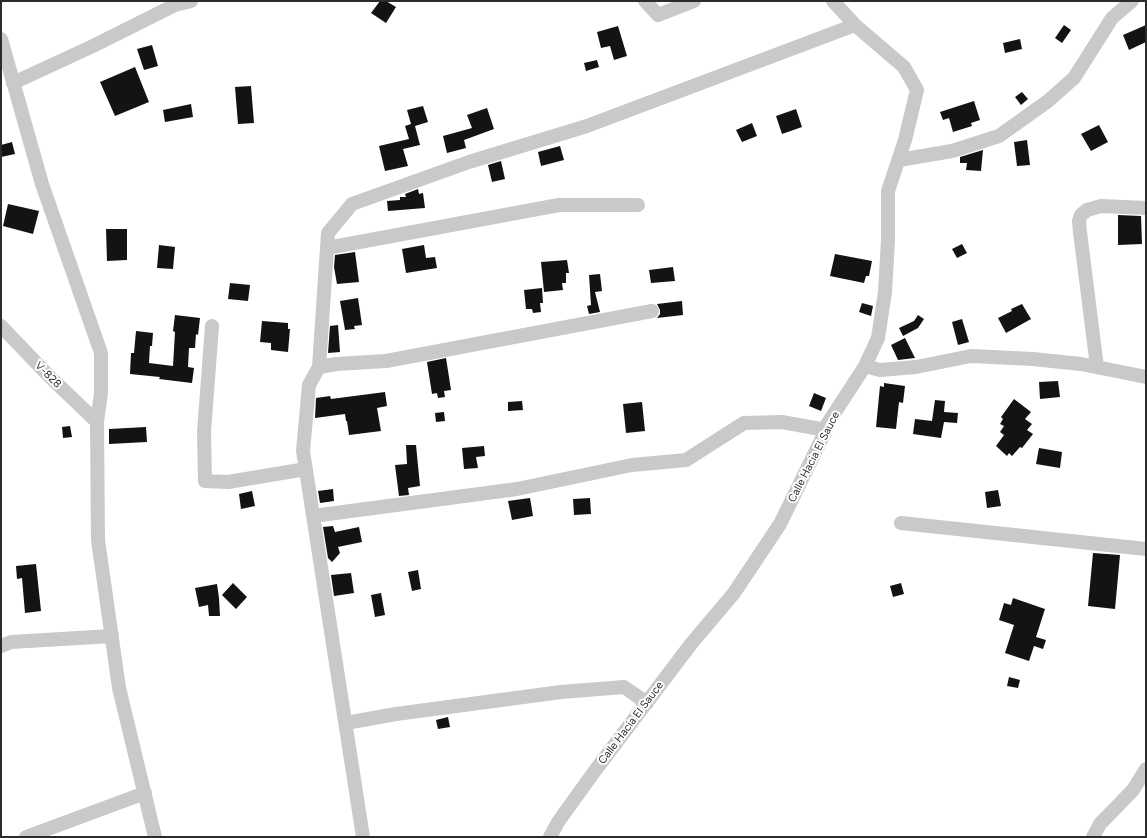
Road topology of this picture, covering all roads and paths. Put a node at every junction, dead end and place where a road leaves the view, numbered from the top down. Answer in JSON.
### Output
{"nodes":[{"id":1,"x":192,"y":1,"type":"edge"},
{"id":2,"x":645,"y":1,"type":"edge"},
{"id":3,"x":694,"y":1,"type":"edge"},
{"id":4,"x":833,"y":1,"type":"edge"},
{"id":5,"x":1132,"y":1,"type":"edge"},
{"id":6,"x":855,"y":25,"type":"junction"},
{"id":7,"x":1,"y":39,"type":"edge"},
{"id":8,"x":14,"y":83,"type":"junction"},
{"id":9,"x":899,"y":160,"type":"junction"},
{"id":10,"x":638,"y":205,"type":"dead end"},
{"id":11,"x":1146,"y":208,"type":"edge"},
{"id":12,"x":327,"y":248,"type":"junction"},
{"id":13,"x":652,"y":311,"type":"dead end"},
{"id":14,"x":1,"y":326,"type":"edge"},
{"id":15,"x":212,"y":326,"type":"dead end"},
{"id":16,"x":865,"y":366,"type":"junction"},
{"id":17,"x":1097,"y":367,"type":"junction"},
{"id":18,"x":319,"y":368,"type":"junction"},
{"id":19,"x":1146,"y":377,"type":"edge"},
{"id":20,"x":97,"y":422,"type":"junction"},
{"id":21,"x":826,"y":430,"type":"junction"},
{"id":22,"x":306,"y":469,"type":"junction"},
{"id":23,"x":313,"y":516,"type":"junction"},
{"id":24,"x":901,"y":523,"type":"dead end"},
{"id":25,"x":1146,"y":549,"type":"edge"},
{"id":26,"x":112,"y":636,"type":"junction"},
{"id":27,"x":1,"y":646,"type":"edge"},
{"id":28,"x":647,"y":703,"type":"junction"},
{"id":29,"x":346,"y":722,"type":"junction"},
{"id":30,"x":1146,"y":770,"type":"edge"},
{"id":31,"x":145,"y":793,"type":"junction"},
{"id":32,"x":26,"y":837,"type":"edge"},
{"id":33,"x":155,"y":837,"type":"edge"},
{"id":34,"x":363,"y":837,"type":"edge"},
{"id":35,"x":550,"y":837,"type":"edge"},
{"id":36,"x":1093,"y":837,"type":"edge"}],
"edges":[{"from":1,"to":8,"type":"street"},
{"from":2,"to":3,"type":"street"},
{"from":4,"to":6,"type":"street","name":"Calle Hacia El Sauce"},
{"from":5,"to":9,"type":"street"},
{"from":6,"to":9,"type":"street","name":"Calle Hacia El Sauce"},
{"from":6,"to":12,"type":"street"},
{"from":7,"to":8,"type":"street"},
{"from":8,"to":20,"type":"street"},
{"from":9,"to":16,"type":"street","name":"Calle Hacia El Sauce"},
{"from":10,"to":12,"type":"street"},
{"from":11,"to":17,"type":"street"},
{"from":12,"to":18,"type":"street"},
{"from":13,"to":18,"type":"street"},
{"from":14,"to":20,"type":"street","name":"V-828"},
{"from":15,"to":22,"type":"street"},
{"from":16,"to":17,"type":"street"},
{"from":16,"to":21,"type":"street","name":"Calle Hacia El Sauce"},
{"from":17,"to":19,"type":"street"},
{"from":18,"to":22,"type":"street"},
{"from":20,"to":26,"type":"street"},
{"from":21,"to":23,"type":"street"},
{"from":21,"to":28,"type":"street","name":"Calle Hacia El Sauce"},
{"from":22,"to":23,"type":"street"},
{"from":23,"to":29,"type":"street"},
{"from":24,"to":25,"type":"street"},
{"from":26,"to":27,"type":"street"},
{"from":26,"to":31,"type":"street"},
{"from":28,"to":29,"type":"street"},
{"from":28,"to":35,"type":"street","name":"Calle Hacia El Sauce"},
{"from":29,"to":34,"type":"street"},
{"from":30,"to":36,"type":"street"},
{"from":31,"to":32,"type":"street"},
{"from":31,"to":33,"type":"street"}]}
